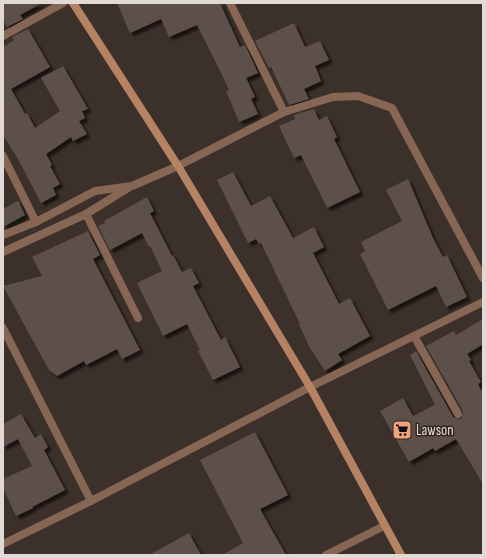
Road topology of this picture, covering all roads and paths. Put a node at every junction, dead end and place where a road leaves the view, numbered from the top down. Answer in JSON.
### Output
{"nodes":[{"id":1,"x":63,"y":3,"type":"edge"},
{"id":2,"x":73,"y":3,"type":"edge"},
{"id":3,"x":230,"y":3,"type":"edge"},
{"id":4,"x":3,"y":36,"type":"edge"},
{"id":5,"x":284,"y":112,"type":"junction"},
{"id":6,"x":3,"y":156,"type":"edge"},
{"id":7,"x":178,"y":166,"type":"junction"},
{"id":8,"x":132,"y":186,"type":"junction"},
{"id":9,"x":86,"y":214,"type":"junction"},
{"id":10,"x":36,"y":222,"type":"junction"},
{"id":11,"x":3,"y":235,"type":"edge"},
{"id":12,"x":3,"y":252,"type":"edge"},
{"id":13,"x":483,"y":278,"type":"edge"},
{"id":14,"x":483,"y":302,"type":"edge"},
{"id":15,"x":138,"y":318,"type":"dead end"},
{"id":16,"x":3,"y":328,"type":"edge"},
{"id":17,"x":414,"y":336,"type":"junction"},
{"id":18,"x":310,"y":387,"type":"junction"},
{"id":19,"x":458,"y":414,"type":"dead end"},
{"id":20,"x":91,"y":501,"type":"junction"},
{"id":21,"x":384,"y":526,"type":"junction"},
{"id":22,"x":3,"y":544,"type":"edge"},
{"id":23,"x":326,"y":555,"type":"edge"},
{"id":24,"x":401,"y":555,"type":"edge"}],
"edges":[{"from":1,"to":4,"type":"street"},
{"from":2,"to":7,"type":"street"},
{"from":3,"to":5,"type":"street"},
{"from":5,"to":7,"type":"street"},
{"from":5,"to":13,"type":"street"},
{"from":6,"to":10,"type":"street"},
{"from":7,"to":8,"type":"street"},
{"from":7,"to":18,"type":"street"},
{"from":8,"to":9,"type":"street"},
{"from":8,"to":10,"type":"street"},
{"from":9,"to":12,"type":"street"},
{"from":9,"to":15,"type":"street"},
{"from":10,"to":11,"type":"street"},
{"from":14,"to":17,"type":"street"},
{"from":16,"to":20,"type":"street"},
{"from":17,"to":18,"type":"street"},
{"from":17,"to":19,"type":"street"},
{"from":18,"to":20,"type":"street"},
{"from":18,"to":21,"type":"street"},
{"from":20,"to":22,"type":"street"},
{"from":21,"to":23,"type":"street"},
{"from":21,"to":24,"type":"street"}]}
